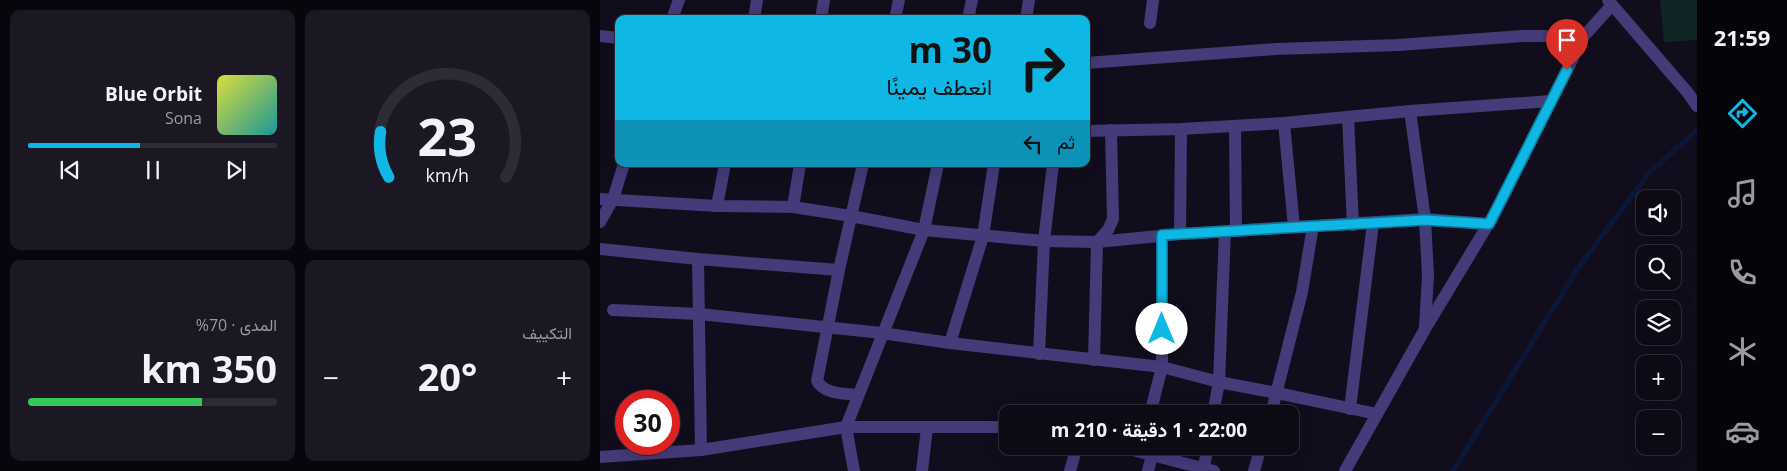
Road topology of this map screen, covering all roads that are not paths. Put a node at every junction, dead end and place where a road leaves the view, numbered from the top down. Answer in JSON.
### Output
{"nodes":[{"id":1,"x":679,"y":0,"type":"edge"},
{"id":2,"x":757,"y":0,"type":"edge"},
{"id":3,"x":824,"y":0,"type":"edge"},
{"id":4,"x":900,"y":0,"type":"edge"},
{"id":5,"x":972,"y":0,"type":"edge"},
{"id":6,"x":1028,"y":0,"type":"edge"},
{"id":7,"x":1152,"y":0,"type":"edge"},
{"id":8,"x":1610,"y":2,"type":"edge"},
{"id":9,"x":673,"y":15,"type":"edge"},
{"id":10,"x":755,"y":15,"type":"edge"},
{"id":11,"x":822,"y":15,"type":"edge"},
{"id":12,"x":896,"y":15,"type":"edge"},
{"id":13,"x":969,"y":15,"type":"edge"},
{"id":14,"x":1026,"y":15,"type":"edge"},
{"id":15,"x":1150,"y":23,"type":"dead end"},
{"id":16,"x":600,"y":36,"type":"edge"},
{"id":17,"x":1584,"y":36,"type":"junction"},
{"id":18,"x":615,"y":38,"type":"edge"},
{"id":19,"x":1090,"y":63,"type":"edge"},
{"id":20,"x":1551,"y":101,"type":"junction"},
{"id":21,"x":1697,"y":106,"type":"edge"},
{"id":22,"x":1410,"y":111,"type":"junction"},
{"id":23,"x":1348,"y":117,"type":"junction"},
{"id":24,"x":1284,"y":123,"type":"junction"},
{"id":25,"x":1235,"y":126,"type":"junction"},
{"id":26,"x":1181,"y":129,"type":"junction"},
{"id":27,"x":1111,"y":130,"type":"junction"},
{"id":28,"x":1090,"y":131,"type":"edge"},
{"id":29,"x":622,"y":167,"type":"edge"},
{"id":30,"x":724,"y":167,"type":"edge"},
{"id":31,"x":800,"y":167,"type":"edge"},
{"id":32,"x":862,"y":167,"type":"edge"},
{"id":33,"x":937,"y":167,"type":"edge"},
{"id":34,"x":994,"y":167,"type":"edge"},
{"id":35,"x":1053,"y":167,"type":"edge"},
{"id":36,"x":606,"y":199,"type":"edge"},
{"id":37,"x":717,"y":206,"type":"junction"},
{"id":38,"x":793,"y":207,"type":"junction"},
{"id":39,"x":851,"y":216,"type":"junction"},
{"id":40,"x":1425,"y":220,"type":"junction"},
{"id":41,"x":600,"y":222,"type":"edge"},
{"id":42,"x":1374,"y":223,"type":"junction"},
{"id":43,"x":1489,"y":224,"type":"junction"},
{"id":44,"x":1353,"y":225,"type":"junction"},
{"id":45,"x":1313,"y":226,"type":"junction"},
{"id":46,"x":1294,"y":227,"type":"junction"},
{"id":47,"x":924,"y":230,"type":"junction"},
{"id":48,"x":1231,"y":231,"type":"junction"},
{"id":49,"x":1180,"y":234,"type":"junction"},
{"id":50,"x":1162,"y":235,"type":"junction"},
{"id":51,"x":983,"y":236,"type":"junction"},
{"id":52,"x":1044,"y":241,"type":"junction"},
{"id":53,"x":1097,"y":242,"type":"junction"},
{"id":54,"x":600,"y":248,"type":"edge"},
{"id":55,"x":698,"y":260,"type":"junction"},
{"id":56,"x":839,"y":270,"type":"junction"},
{"id":57,"x":613,"y":310,"type":"dead end"},
{"id":58,"x":699,"y":314,"type":"junction"},
{"id":59,"x":828,"y":327,"type":"junction"},
{"id":60,"x":1425,"y":330,"type":"junction"},
{"id":61,"x":882,"y":333,"type":"junction"},
{"id":62,"x":950,"y":343,"type":"junction"},
{"id":63,"x":1039,"y":354,"type":"junction"},
{"id":64,"x":1094,"y":360,"type":"junction"},
{"id":65,"x":1162,"y":367,"type":"junction"},
{"id":66,"x":1219,"y":382,"type":"junction"},
{"id":67,"x":1277,"y":393,"type":"junction"},
{"id":68,"x":858,"y":395,"type":"junction"},
{"id":69,"x":1152,"y":405,"type":"edge"},
{"id":70,"x":1215,"y":405,"type":"edge"},
{"id":71,"x":1274,"y":405,"type":"edge"},
{"id":72,"x":1350,"y":409,"type":"junction"},
{"id":73,"x":1377,"y":414,"type":"junction"},
{"id":74,"x":846,"y":427,"type":"junction"},
{"id":75,"x":999,"y":427,"type":"edge"},
{"id":76,"x":927,"y":428,"type":"junction"},
{"id":77,"x":701,"y":450,"type":"junction"},
{"id":78,"x":1074,"y":455,"type":"edge"},
{"id":79,"x":1146,"y":455,"type":"edge"},
{"id":80,"x":1158,"y":455,"type":"edge"},
{"id":81,"x":1208,"y":455,"type":"edge"},
{"id":82,"x":1258,"y":455,"type":"edge"},
{"id":83,"x":600,"y":457,"type":"edge"},
{"id":84,"x":1207,"y":470,"type":"edge"},
{"id":85,"x":854,"y":471,"type":"edge"},
{"id":86,"x":922,"y":471,"type":"edge"},
{"id":87,"x":1070,"y":471,"type":"edge"},
{"id":88,"x":1148,"y":471,"type":"edge"},
{"id":89,"x":1254,"y":471,"type":"edge"},
{"id":90,"x":1345,"y":471,"type":"edge"}],
"edges":[{"from":1,"to":9,"type":"street"},
{"from":2,"to":10,"type":"street"},
{"from":3,"to":11,"type":"street"},
{"from":4,"to":12,"type":"street"},
{"from":5,"to":13,"type":"street"},
{"from":6,"to":14,"type":"street"},
{"from":7,"to":15,"type":"street"},
{"from":8,"to":17,"type":"street"},
{"from":8,"to":21,"type":"street"},
{"from":16,"to":18,"type":"street"},
{"from":17,"to":19,"type":"street"},
{"from":17,"to":20,"type":"street"},
{"from":20,"to":22,"type":"street"},
{"from":20,"to":43,"type":"street"},
{"from":22,"to":23,"type":"street"},
{"from":22,"to":40,"type":"street"},
{"from":23,"to":24,"type":"street"},
{"from":23,"to":44,"type":"street"},
{"from":24,"to":25,"type":"street"},
{"from":24,"to":46,"type":"street"},
{"from":25,"to":26,"type":"street"},
{"from":25,"to":48,"type":"street"},
{"from":26,"to":27,"type":"street"},
{"from":26,"to":49,"type":"street"},
{"from":27,"to":28,"type":"street"},
{"from":27,"to":53,"type":"street"},
{"from":29,"to":36,"type":"street"},
{"from":30,"to":37,"type":"street"},
{"from":31,"to":38,"type":"street"},
{"from":32,"to":39,"type":"street"},
{"from":33,"to":47,"type":"street"},
{"from":34,"to":51,"type":"street"},
{"from":35,"to":52,"type":"street"},
{"from":36,"to":37,"type":"street"},
{"from":36,"to":41,"type":"street"},
{"from":37,"to":38,"type":"street"},
{"from":38,"to":39,"type":"street"},
{"from":39,"to":47,"type":"street"},
{"from":39,"to":56,"type":"street"},
{"from":40,"to":42,"type":"street"},
{"from":40,"to":43,"type":"street"},
{"from":40,"to":60,"type":"street"},
{"from":42,"to":44,"type":"street"},
{"from":42,"to":72,"type":"street"},
{"from":43,"to":60,"type":"street"},
{"from":44,"to":45,"type":"street"},
{"from":45,"to":46,"type":"street"},
{"from":45,"to":67,"type":"street"},
{"from":46,"to":48,"type":"street"},
{"from":47,"to":51,"type":"street"},
{"from":47,"to":61,"type":"street"},
{"from":48,"to":49,"type":"street"},
{"from":48,"to":66,"type":"street"},
{"from":49,"to":50,"type":"street"},
{"from":50,"to":53,"type":"street"},
{"from":50,"to":65,"type":"street"},
{"from":51,"to":52,"type":"street"},
{"from":51,"to":62,"type":"street"},
{"from":52,"to":53,"type":"street"},
{"from":52,"to":63,"type":"street"},
{"from":53,"to":64,"type":"street"},
{"from":54,"to":55,"type":"street"},
{"from":55,"to":56,"type":"street"},
{"from":55,"to":58,"type":"street"},
{"from":56,"to":59,"type":"street"},
{"from":57,"to":58,"type":"street"},
{"from":58,"to":59,"type":"street"},
{"from":58,"to":77,"type":"street"},
{"from":59,"to":61,"type":"street"},
{"from":59,"to":68,"type":"street"},
{"from":60,"to":73,"type":"street"},
{"from":61,"to":62,"type":"street"},
{"from":61,"to":68,"type":"street"},
{"from":62,"to":63,"type":"street"},
{"from":63,"to":64,"type":"street"},
{"from":64,"to":65,"type":"street"},
{"from":65,"to":66,"type":"street"},
{"from":65,"to":69,"type":"street"},
{"from":66,"to":67,"type":"street"},
{"from":66,"to":70,"type":"street"},
{"from":67,"to":71,"type":"street"},
{"from":67,"to":72,"type":"street"},
{"from":68,"to":74,"type":"street"},
{"from":72,"to":73,"type":"street"},
{"from":73,"to":90,"type":"street"},
{"from":74,"to":76,"type":"street"},
{"from":74,"to":77,"type":"street"},
{"from":74,"to":85,"type":"street"},
{"from":75,"to":76,"type":"street"},
{"from":76,"to":86,"type":"street"},
{"from":77,"to":83,"type":"street"},
{"from":78,"to":87,"type":"street"},
{"from":79,"to":88,"type":"street"},
{"from":80,"to":84,"type":"street"},
{"from":81,"to":84,"type":"street"},
{"from":82,"to":89,"type":"street"}]}
